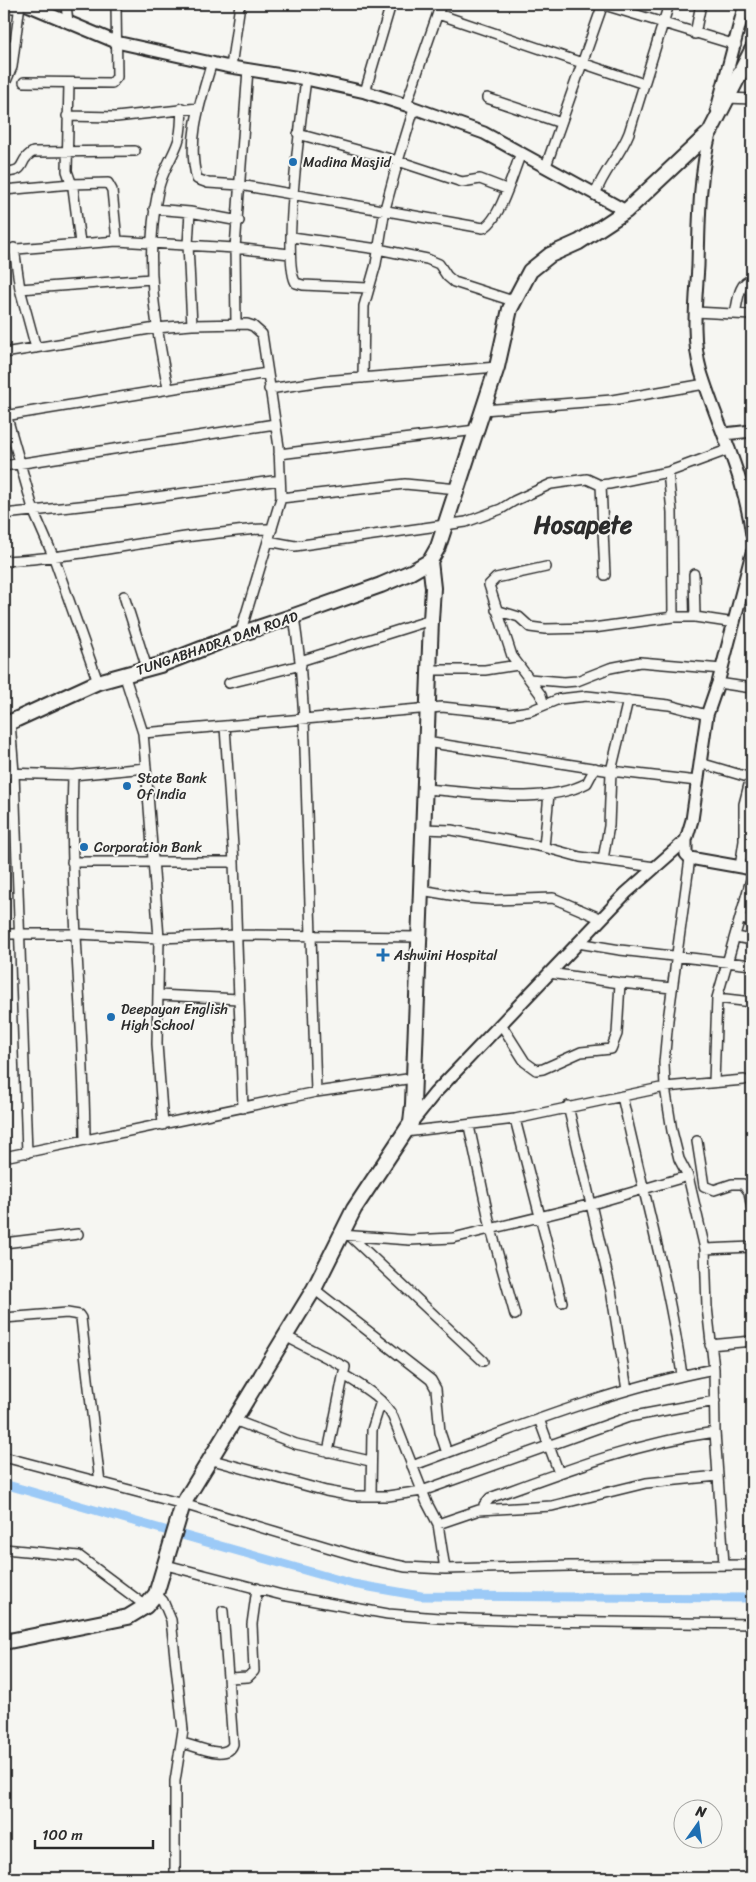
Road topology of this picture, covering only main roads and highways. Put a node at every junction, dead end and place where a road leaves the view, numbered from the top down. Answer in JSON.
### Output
{"nodes":[{"id":1,"x":752,"y":50,"type":"edge"},
{"id":2,"x":430,"y":561,"type":"junction"},
{"id":3,"x":7,"y":723,"type":"edge"},
{"id":4,"x":4,"y":1642,"type":"edge"}],
"edges":[{"from":1,"to":2,"type":"main road"},
{"from":2,"to":3,"type":"main road","name":"TUNGABHADRA DAM ROAD"},
{"from":2,"to":4,"type":"main road"}]}
